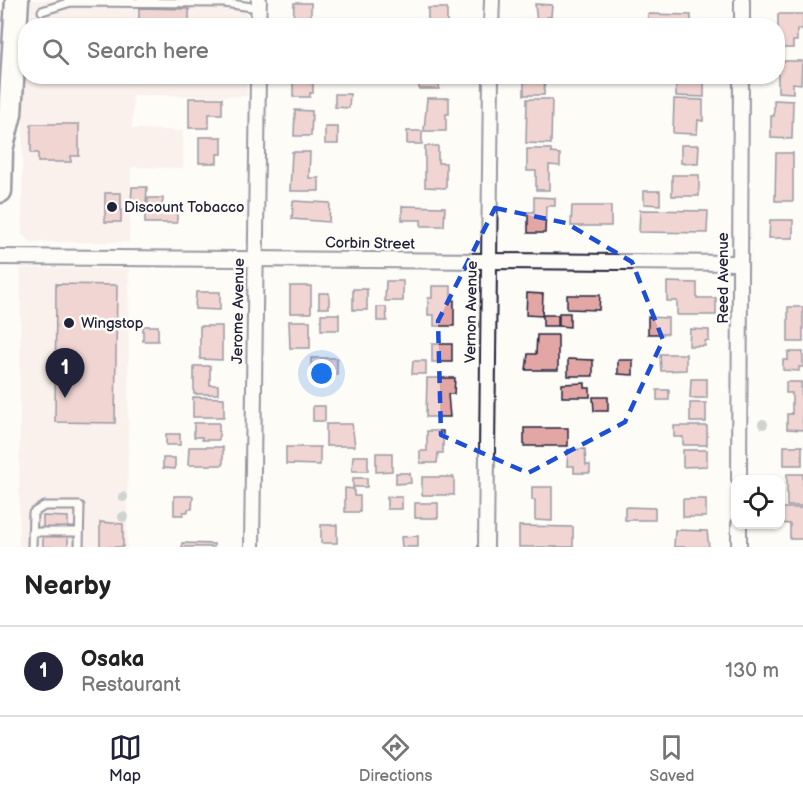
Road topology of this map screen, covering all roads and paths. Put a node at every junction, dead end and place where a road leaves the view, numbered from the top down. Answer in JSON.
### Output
{"nodes":[{"id":1,"x":17,"y":0,"type":"edge"},
{"id":2,"x":492,"y":0,"type":"edge"},
{"id":3,"x":742,"y":0,"type":"edge"},
{"id":4,"x":259,"y":4,"type":"edge"},
{"id":5,"x":42,"y":11,"type":"dead end"},
{"id":6,"x":491,"y":18,"type":"edge"},
{"id":7,"x":742,"y":18,"type":"edge"},
{"id":8,"x":258,"y":84,"type":"edge"},
{"id":9,"x":491,"y":84,"type":"edge"},
{"id":10,"x":741,"y":84,"type":"edge"},
{"id":11,"x":0,"y":149,"type":"edge"},
{"id":12,"x":0,"y":191,"type":"edge"},
{"id":13,"x":0,"y":257,"type":"edge"},
{"id":14,"x":256,"y":258,"type":"junction"},
{"id":15,"x":488,"y":261,"type":"junction"},
{"id":16,"x":739,"y":263,"type":"junction"},
{"id":17,"x":739,"y":475,"type":"edge"},
{"id":18,"x":739,"y":529,"type":"edge"},
{"id":19,"x":32,"y":532,"type":"junction"},
{"id":20,"x":79,"y":532,"type":"junction"},
{"id":21,"x":32,"y":547,"type":"edge"},
{"id":22,"x":79,"y":547,"type":"edge"},
{"id":23,"x":252,"y":547,"type":"edge"},
{"id":24,"x":486,"y":547,"type":"edge"},
{"id":25,"x":739,"y":547,"type":"edge"}],
"edges":[{"from":1,"to":11,"type":"main road"},
{"from":2,"to":6,"type":"street"},
{"from":3,"to":7,"type":"street"},
{"from":4,"to":5,"type":"lane"},
{"from":8,"to":14,"type":"street","name":"Jerome Avenue"},
{"from":9,"to":15,"type":"street","name":"Vernon Avenue"},
{"from":10,"to":16,"type":"street","name":"Reed Avenue"},
{"from":11,"to":12,"type":"main road"},
{"from":13,"to":14,"type":"street","name":"Corbin Street"},
{"from":14,"to":15,"type":"street","name":"Corbin Street"},
{"from":14,"to":23,"type":"street","name":"Jerome Avenue"},
{"from":15,"to":16,"type":"street","name":"Corbin Street"},
{"from":15,"to":24,"type":"street","name":"Vernon Avenue"},
{"from":16,"to":17,"type":"street","name":"Reed Avenue"},
{"from":18,"to":25,"type":"street"},
{"from":19,"to":20,"type":"lane"},
{"from":19,"to":20,"type":"lane"},
{"from":19,"to":21,"type":"lane"},
{"from":20,"to":22,"type":"lane"}]}
